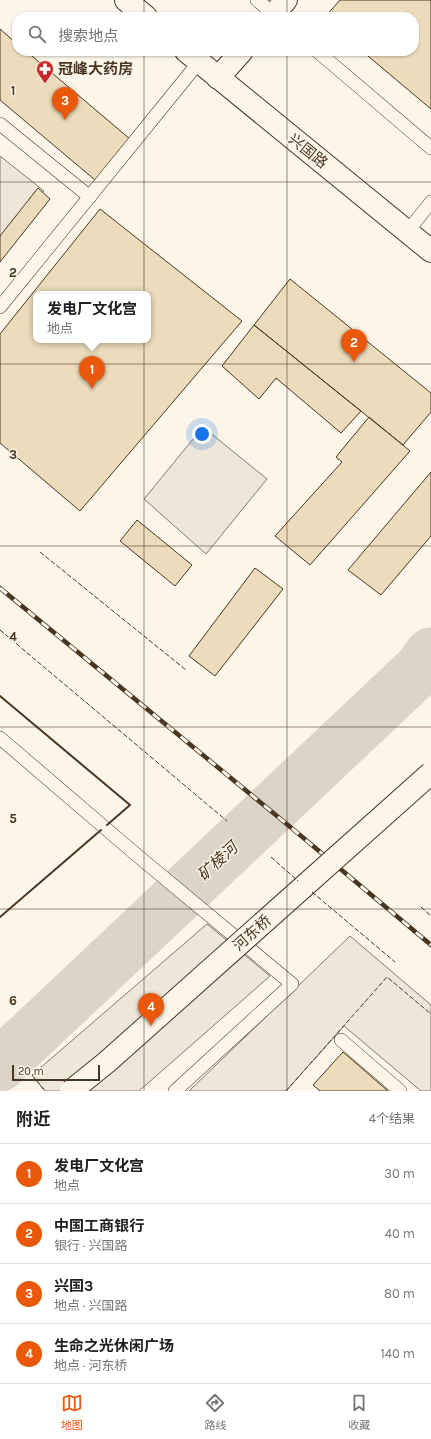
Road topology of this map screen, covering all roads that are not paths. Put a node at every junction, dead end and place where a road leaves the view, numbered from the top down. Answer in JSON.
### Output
{"nodes":[{"id":1,"x":126,"y":0,"type":"edge"},
{"id":2,"x":257,"y":0,"type":"edge"},
{"id":3,"x":140,"y":12,"type":"edge"},
{"id":4,"x":277,"y":12,"type":"edge"},
{"id":5,"x":193,"y":56,"type":"edge"},
{"id":6,"x":238,"y":56,"type":"edge"},
{"id":7,"x":323,"y":56,"type":"edge"},
{"id":8,"x":218,"y":78,"type":"junction"},
{"id":9,"x":0,"y":124,"type":"edge"},
{"id":10,"x":431,"y":148,"type":"edge"},
{"id":11,"x":90,"y":197,"type":"junction"},
{"id":12,"x":431,"y":202,"type":"edge"},
{"id":13,"x":407,"y":232,"type":"junction"},
{"id":14,"x":431,"y":251,"type":"edge"},
{"id":15,"x":0,"y":307,"type":"edge"},
{"id":16,"x":0,"y":738,"type":"edge"},
{"id":17,"x":431,"y":774,"type":"edge"},
{"id":18,"x":341,"y":1040,"type":"dead end"},
{"id":19,"x":71,"y":1091,"type":"edge"},
{"id":20,"x":176,"y":1091,"type":"edge"},
{"id":21,"x":400,"y":1091,"type":"edge"}],
"edges":[{"from":1,"to":3,"type":"main road"},
{"from":2,"to":4,"type":"lane"},
{"from":5,"to":8,"type":"main road","name":"兴国路"},
{"from":5,"to":11,"type":"lane"},
{"from":6,"to":8,"type":"main road"},
{"from":7,"to":10,"type":"lane"},
{"from":8,"to":13,"type":"main road","name":"兴国路"},
{"from":9,"to":11,"type":"lane"},
{"from":11,"to":15,"type":"lane"},
{"from":12,"to":13,"type":"lane"},
{"from":13,"to":14,"type":"main road","name":"兴国路"},
{"from":16,"to":20,"type":"lane"},
{"from":17,"to":19,"type":"main road","name":"河东桥","bridge":true},
{"from":18,"to":21,"type":"lane"}]}
